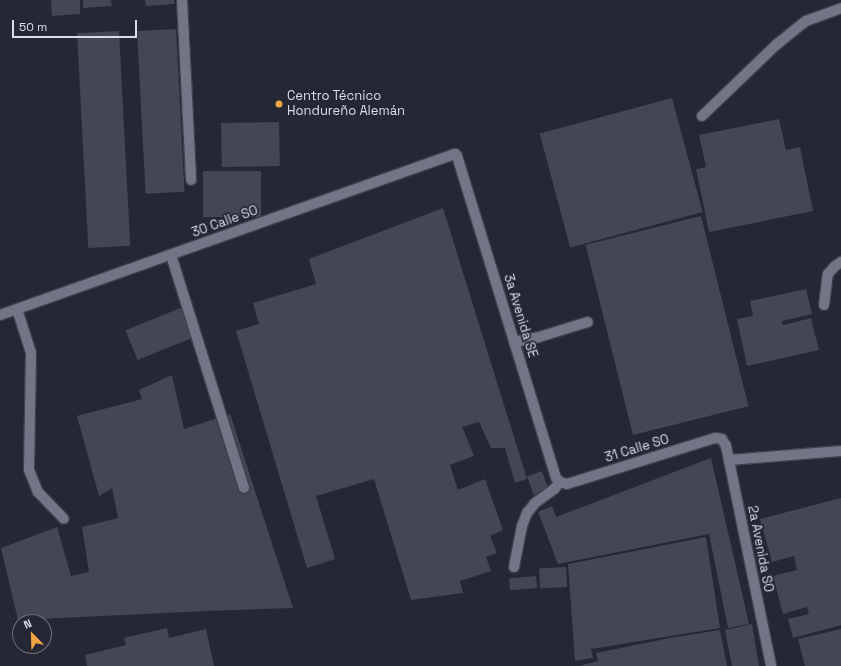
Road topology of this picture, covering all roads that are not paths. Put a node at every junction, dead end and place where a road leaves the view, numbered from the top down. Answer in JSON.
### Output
{"nodes":[{"id":1,"x":182,"y":0,"type":"edge"},
{"id":2,"x":841,"y":8,"type":"edge"},
{"id":3,"x":702,"y":116,"type":"dead end"},
{"id":4,"x":457,"y":156,"type":"joint"},
{"id":5,"x":192,"y":180,"type":"dead end"},
{"id":6,"x":171,"y":255,"type":"junction"},
{"id":7,"x":841,"y":262,"type":"edge"},
{"id":8,"x":824,"y":305,"type":"dead end"},
{"id":9,"x":17,"y":309,"type":"junction"},
{"id":10,"x":0,"y":315,"type":"edge"},
{"id":11,"x":588,"y":322,"type":"dead end"},
{"id":12,"x":514,"y":342,"type":"junction"},
{"id":13,"x":722,"y":438,"type":"joint"},
{"id":14,"x":841,"y":451,"type":"edge"},
{"id":15,"x":729,"y":460,"type":"junction"},
{"id":16,"x":560,"y":482,"type":"junction"},
{"id":17,"x":244,"y":488,"type":"dead end"},
{"id":18,"x":64,"y":519,"type":"dead end"},
{"id":19,"x":514,"y":566,"type":"dead end"},
{"id":20,"x":771,"y":666,"type":"edge"}],
"edges":[{"from":1,"to":5,"type":"street"},
{"from":2,"to":3,"type":"street"},
{"from":4,"to":6,"type":"street","name":"30 Calle SO"},
{"from":4,"to":12,"type":"street","name":"3a Avenida SE"},
{"from":6,"to":9,"type":"street","name":"30 Calle SO"},
{"from":6,"to":17,"type":"street"},
{"from":7,"to":8,"type":"street"},
{"from":9,"to":10,"type":"street","name":"30 Calle SO"},
{"from":9,"to":18,"type":"street"},
{"from":11,"to":12,"type":"street"},
{"from":12,"to":16,"type":"street","name":"3a Avenida SE"},
{"from":13,"to":15,"type":"street","name":"2a Avenida SO"},
{"from":13,"to":16,"type":"street","name":"31 Calle SO"},
{"from":14,"to":15,"type":"street"},
{"from":15,"to":20,"type":"street","name":"2a Avenida SO"},
{"from":16,"to":19,"type":"street"}]}
